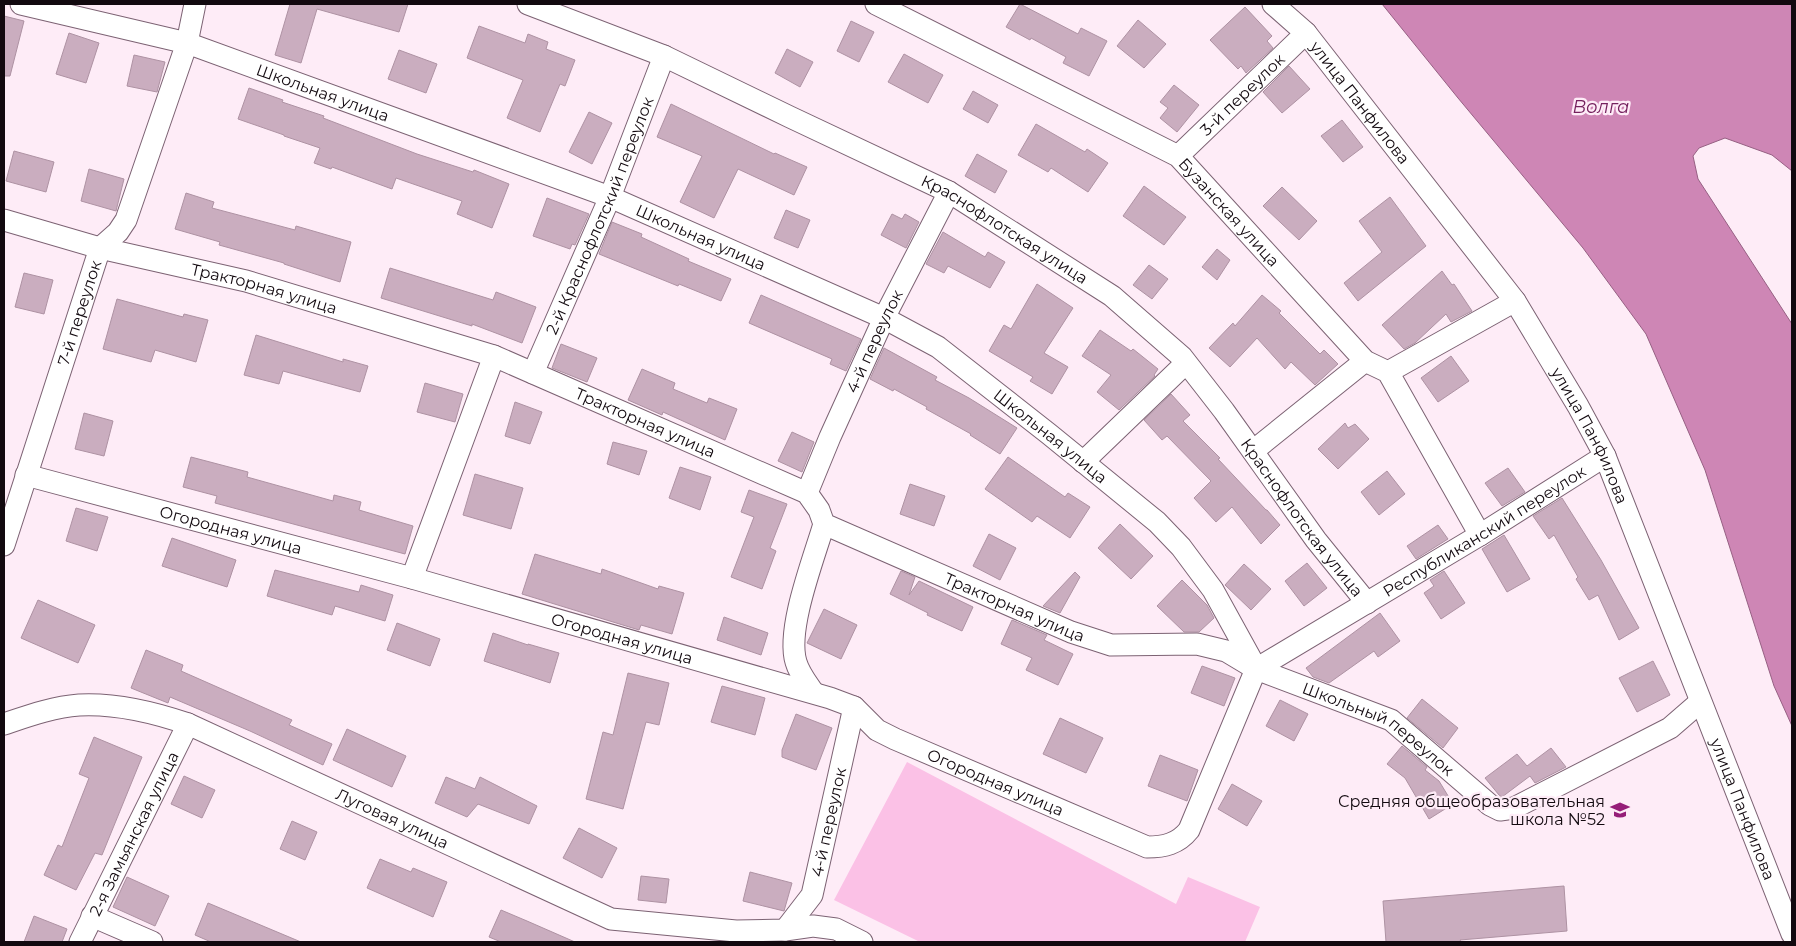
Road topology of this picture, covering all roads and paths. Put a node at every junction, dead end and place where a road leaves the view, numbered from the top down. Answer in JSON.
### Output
{"nodes":[{"id":1,"x":21,"y":4,"type":"edge"},
{"id":2,"x":195,"y":4,"type":"edge"},
{"id":3,"x":528,"y":4,"type":"edge"},
{"id":4,"x":876,"y":4,"type":"edge"},
{"id":5,"x":1273,"y":4,"type":"edge"},
{"id":6,"x":1306,"y":33,"type":"junction"},
{"id":7,"x":186,"y":43,"type":"junction"},
{"id":8,"x":664,"y":56,"type":"junction"},
{"id":9,"x":1178,"y":156,"type":"junction"},
{"id":10,"x":949,"y":192,"type":"junction"},
{"id":11,"x":610,"y":197,"type":"junction"},
{"id":12,"x":4,"y":220,"type":"edge"},
{"id":13,"x":100,"y":248,"type":"junction"},
{"id":14,"x":1516,"y":301,"type":"junction"},
{"id":15,"x":884,"y":318,"type":"junction"},
{"id":16,"x":494,"y":356,"type":"junction"},
{"id":17,"x":1186,"y":362,"type":"junction"},
{"id":18,"x":1365,"y":362,"type":"junction"},
{"id":19,"x":1388,"y":372,"type":"junction"},
{"id":20,"x":533,"y":373,"type":"junction"},
{"id":21,"x":1253,"y":451,"type":"junction"},
{"id":22,"x":1605,"y":456,"type":"junction"},
{"id":23,"x":1083,"y":462,"type":"junction"},
{"id":24,"x":26,"y":475,"type":"junction"},
{"id":25,"x":807,"y":493,"type":"junction"},
{"id":26,"x":824,"y":524,"type":"junction"},
{"id":27,"x":1480,"y":534,"type":"junction"},
{"id":28,"x":4,"y":545,"type":"edge"},
{"id":29,"x":412,"y":578,"type":"junction"},
{"id":30,"x":1366,"y":603,"type":"junction"},
{"id":31,"x":1256,"y":668,"type":"junction"},
{"id":32,"x":813,"y":692,"type":"junction"},
{"id":33,"x":1700,"y":702,"type":"junction"},
{"id":34,"x":854,"y":707,"type":"junction"},
{"id":35,"x":4,"y":724,"type":"edge"},
{"id":36,"x":188,"y":724,"type":"junction"},
{"id":37,"x":92,"y":916,"type":"junction"},
{"id":38,"x":785,"y":930,"type":"junction"},
{"id":39,"x":1792,"y":934,"type":"edge"},
{"id":40,"x":737,"y":936,"type":"edge"},
{"id":41,"x":80,"y":942,"type":"edge"},
{"id":42,"x":152,"y":942,"type":"edge"},
{"id":43,"x":862,"y":942,"type":"edge"}],
"edges":[{"from":1,"to":7,"type":"street","name":"Школьная улица"},
{"from":2,"to":7,"type":"street","name":"7-й переулок"},
{"from":3,"to":8,"type":"street","name":"Краснофлотская улица"},
{"from":4,"to":9,"type":"street","name":"Бузанская улица"},
{"from":5,"to":6,"type":"street","name":"улица Панфилова"},
{"from":6,"to":9,"type":"street","name":"3-й переулок"},
{"from":6,"to":14,"type":"street","name":"улица Панфилова"},
{"from":7,"to":11,"type":"street","name":"Школьная улица"},
{"from":7,"to":13,"type":"street","name":"7-й переулок"},
{"from":8,"to":10,"type":"street","name":"Краснофлотская улица"},
{"from":8,"to":11,"type":"street","name":"2-й Краснофлотский переулок"},
{"from":9,"to":18,"type":"street","name":"Бузанская улица"},
{"from":10,"to":15,"type":"street","name":"4-й переулок"},
{"from":10,"to":17,"type":"street","name":"Краснофлотская улица"},
{"from":11,"to":15,"type":"street","name":"Школьная улица"},
{"from":11,"to":20,"type":"street","name":"2-й Краснофлотский переулок"},
{"from":12,"to":13,"type":"street","name":"Тракторная улица"},
{"from":13,"to":16,"type":"street","name":"Тракторная улица"},
{"from":13,"to":24,"type":"street","name":"7-й переулок"},
{"from":14,"to":19,"type":"street"},
{"from":14,"to":22,"type":"street","name":"улица Панфилова"},
{"from":15,"to":23,"type":"street","name":"Школьная улица"},
{"from":15,"to":25,"type":"street","name":"4-й переулок"},
{"from":16,"to":20,"type":"street","name":"Тракторная улица"},
{"from":16,"to":29,"type":"street"},
{"from":17,"to":21,"type":"street","name":"Краснофлотская улица"},
{"from":17,"to":23,"type":"street"},
{"from":18,"to":19,"type":"street","name":"Бузанская улица"},
{"from":18,"to":21,"type":"street"},
{"from":19,"to":27,"type":"street"},
{"from":20,"to":25,"type":"street","name":"Тракторная улица"},
{"from":21,"to":30,"type":"street","name":"Краснофлотская улица"},
{"from":22,"to":27,"type":"street","name":"Республиканский переулок"},
{"from":22,"to":33,"type":"street","name":"улица Панфилова"},
{"from":23,"to":31,"type":"street","name":"Школьная улица"},
{"from":24,"to":28,"type":"street","name":"7-й переулок"},
{"from":24,"to":29,"type":"street","name":"Огородная улица"},
{"from":25,"to":26,"type":"street"},
{"from":26,"to":31,"type":"street","name":"Тракторная улица"},
{"from":26,"to":32,"type":"street"},
{"from":27,"to":30,"type":"street","name":"Республиканский переулок"},
{"from":29,"to":32,"type":"street","name":"Огородная улица"},
{"from":30,"to":31,"type":"street","name":"Республиканский переулок"},
{"from":31,"to":33,"type":"street","name":"Школьный переулок"},
{"from":31,"to":34,"type":"street","name":"Огородная улица"},
{"from":32,"to":34,"type":"street","name":"Огородная улица"},
{"from":33,"to":39,"type":"street","name":"улица Панфилова"},
{"from":34,"to":38,"type":"street","name":"4-й переулок"},
{"from":35,"to":36,"type":"street","name":"Луговая улица"},
{"from":36,"to":37,"type":"street","name":"2-я Замьянская улица"},
{"from":36,"to":40,"type":"street","name":"Луговая улица"},
{"from":37,"to":41,"type":"street","name":"2-я Замьянская улица"},
{"from":37,"to":42,"type":"street"},
{"from":38,"to":40,"type":"street","name":"Луговая улица"},
{"from":38,"to":43,"type":"street","name":"Луговая улица"}]}
